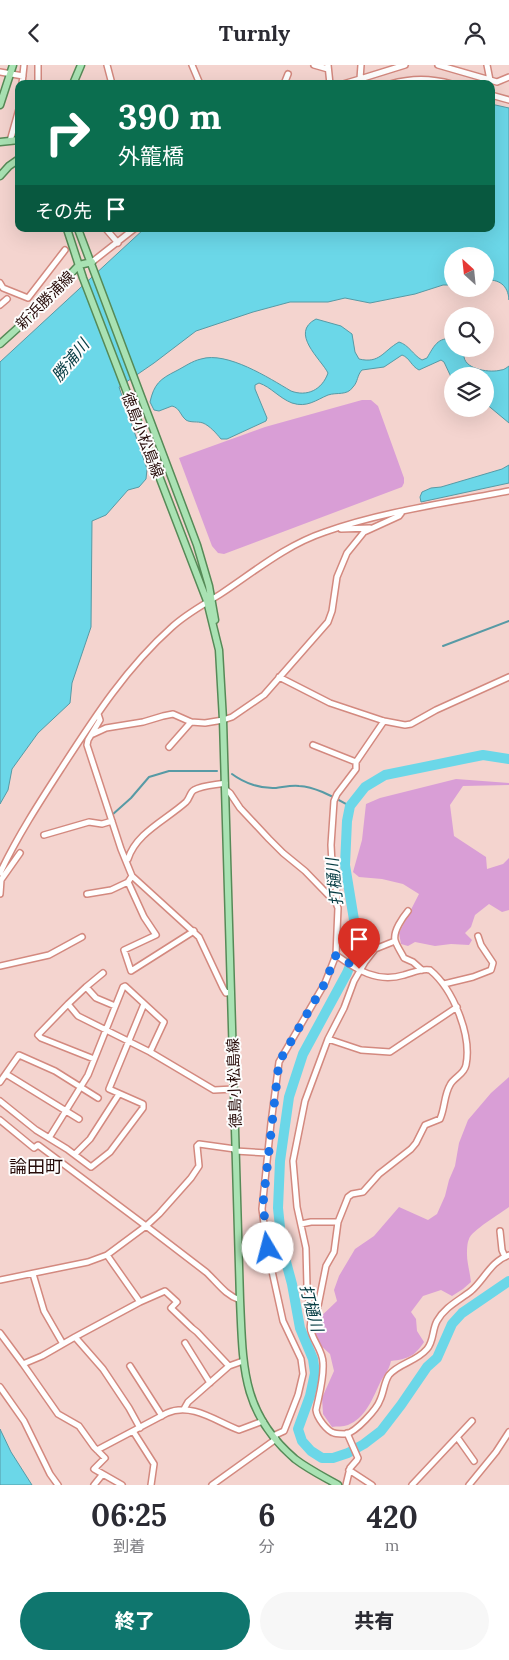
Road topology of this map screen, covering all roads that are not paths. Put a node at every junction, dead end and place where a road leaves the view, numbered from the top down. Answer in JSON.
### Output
{"nodes":[{"id":1,"x":13,"y":65,"type":"edge"},
{"id":2,"x":24,"y":65,"type":"edge"},
{"id":3,"x":38,"y":65,"type":"edge"},
{"id":4,"x":82,"y":65,"type":"edge"},
{"id":5,"x":107,"y":65,"type":"edge"},
{"id":6,"x":192,"y":65,"type":"edge"},
{"id":7,"x":314,"y":65,"type":"edge"},
{"id":8,"x":361,"y":65,"type":"edge"},
{"id":9,"x":405,"y":65,"type":"edge"},
{"id":10,"x":441,"y":65,"type":"edge"},
{"id":11,"x":487,"y":65,"type":"edge"},
{"id":12,"x":328,"y":67,"type":"edge"},
{"id":13,"x":393,"y":67,"type":"edge"},
{"id":14,"x":0,"y":72,"type":"edge"},
{"id":15,"x":11,"y":74,"type":"junction"},
{"id":16,"x":288,"y":74,"type":"dead end"},
{"id":17,"x":23,"y":76,"type":"junction"},
{"id":18,"x":509,"y":77,"type":"edge"},
{"id":19,"x":360,"y":79,"type":"junction"},
{"id":20,"x":22,"y":80,"type":"edge"},
{"id":21,"x":38,"y":80,"type":"edge"},
{"id":22,"x":75,"y":80,"type":"edge"},
{"id":23,"x":111,"y":80,"type":"edge"},
{"id":24,"x":198,"y":80,"type":"edge"},
{"id":25,"x":286,"y":80,"type":"edge"},
{"id":26,"x":330,"y":80,"type":"edge"},
{"id":27,"x":357,"y":80,"type":"edge"},
{"id":28,"x":407,"y":80,"type":"edge"},
{"id":29,"x":435,"y":80,"type":"edge"},
{"id":30,"x":490,"y":80,"type":"joint"},
{"id":31,"x":495,"y":81,"type":"edge"},
{"id":32,"x":495,"y":96,"type":"edge"},
{"id":33,"x":509,"y":100,"type":"edge"},
{"id":34,"x":0,"y":103,"type":"edge"},
{"id":35,"x":15,"y":123,"type":"edge"},
{"id":36,"x":15,"y":140,"type":"edge"},
{"id":37,"x":10,"y":141,"type":"junction"},
{"id":38,"x":0,"y":142,"type":"edge"},
{"id":39,"x":15,"y":162,"type":"edge"},
{"id":40,"x":0,"y":176,"type":"edge"},
{"id":41,"x":68,"y":232,"type":"edge"},
{"id":42,"x":79,"y":232,"type":"edge"},
{"id":43,"x":109,"y":232,"type":"edge"},
{"id":44,"x":131,"y":232,"type":"edge"},
{"id":45,"x":118,"y":243,"type":"junction"},
{"id":46,"x":65,"y":249,"type":"dead end"},
{"id":47,"x":92,"y":262,"type":"junction"},
{"id":48,"x":79,"y":265,"type":"junction"},
{"id":49,"x":0,"y":283,"type":"edge"},
{"id":50,"x":7,"y":299,"type":"dead end"},
{"id":51,"x":0,"y":305,"type":"edge"},
{"id":52,"x":0,"y":343,"type":"edge"},
{"id":53,"x":509,"y":491,"type":"edge"},
{"id":54,"x":402,"y":511,"type":"junction"},
{"id":55,"x":337,"y":528,"type":"junction"},
{"id":56,"x":371,"y":528,"type":"junction"},
{"id":57,"x":209,"y":600,"type":"junction"},
{"id":58,"x":279,"y":677,"type":"junction"},
{"id":59,"x":509,"y":677,"type":"edge"},
{"id":60,"x":98,"y":714,"type":"junction"},
{"id":61,"x":223,"y":720,"type":"junction"},
{"id":62,"x":384,"y":721,"type":"junction"},
{"id":63,"x":191,"y":722,"type":"junction"},
{"id":64,"x":93,"y":734,"type":"junction"},
{"id":65,"x":88,"y":739,"type":"junction"},
{"id":66,"x":313,"y":745,"type":"dead end"},
{"id":67,"x":76,"y":747,"type":"junction"},
{"id":68,"x":169,"y":747,"type":"dead end"},
{"id":69,"x":356,"y":762,"type":"junction"},
{"id":70,"x":225,"y":786,"type":"junction"},
{"id":71,"x":112,"y":821,"type":"junction"},
{"id":72,"x":44,"y":835,"type":"dead end"},
{"id":73,"x":20,"y":853,"type":"dead end"},
{"id":74,"x":126,"y":861,"type":"junction"},
{"id":75,"x":0,"y":873,"type":"edge"},
{"id":76,"x":132,"y":876,"type":"junction"},
{"id":77,"x":1,"y":880,"type":"edge"},
{"id":78,"x":128,"y":882,"type":"junction"},
{"id":79,"x":0,"y":894,"type":"edge"},
{"id":80,"x":87,"y":894,"type":"dead end"},
{"id":81,"x":336,"y":903,"type":"junction"},
{"id":82,"x":408,"y":911,"type":"dead end"},
{"id":83,"x":194,"y":931,"type":"junction"},
{"id":84,"x":478,"y":936,"type":"dead end"},
{"id":85,"x":82,"y":937,"type":"dead end"},
{"id":86,"x":395,"y":941,"type":"junction"},
{"id":87,"x":337,"y":955,"type":"junction"},
{"id":88,"x":0,"y":966,"type":"edge"},
{"id":89,"x":359,"y":970,"type":"junction"},
{"id":90,"x":422,"y":970,"type":"junction"},
{"id":91,"x":103,"y":973,"type":"dead end"},
{"id":92,"x":444,"y":984,"type":"junction"},
{"id":93,"x":86,"y":987,"type":"junction"},
{"id":94,"x":231,"y":992,"type":"junction"},
{"id":95,"x":68,"y":1003,"type":"junction"},
{"id":96,"x":144,"y":1004,"type":"junction"},
{"id":97,"x":115,"y":1006,"type":"junction"},
{"id":98,"x":456,"y":1007,"type":"junction"},
{"id":99,"x":106,"y":1031,"type":"junction"},
{"id":100,"x":328,"y":1039,"type":"junction"},
{"id":101,"x":129,"y":1041,"type":"junction"},
{"id":102,"x":150,"y":1052,"type":"junction"},
{"id":103,"x":94,"y":1059,"type":"junction"},
{"id":104,"x":6,"y":1074,"type":"junction"},
{"id":105,"x":0,"y":1082,"type":"edge"},
{"id":106,"x":80,"y":1087,"type":"junction"},
{"id":107,"x":234,"y":1089,"type":"junction"},
{"id":108,"x":119,"y":1094,"type":"junction"},
{"id":109,"x":98,"y":1098,"type":"dead end"},
{"id":110,"x":0,"y":1101,"type":"edge"},
{"id":111,"x":66,"y":1110,"type":"junction"},
{"id":112,"x":79,"y":1119,"type":"dead end"},
{"id":113,"x":0,"y":1120,"type":"edge"},
{"id":114,"x":49,"y":1138,"type":"junction"},
{"id":115,"x":235,"y":1150,"type":"junction"},
{"id":116,"x":268,"y":1153,"type":"junction"},
{"id":117,"x":75,"y":1154,"type":"junction"},
{"id":118,"x":338,"y":1221,"type":"junction"},
{"id":119,"x":301,"y":1225,"type":"junction"},
{"id":120,"x":146,"y":1226,"type":"junction"},
{"id":121,"x":500,"y":1231,"type":"dead end"},
{"id":122,"x":107,"y":1255,"type":"junction"},
{"id":123,"x":507,"y":1256,"type":"edge"},
{"id":124,"x":33,"y":1274,"type":"junction"},
{"id":125,"x":0,"y":1280,"type":"edge"},
{"id":126,"x":240,"y":1300,"type":"junction"},
{"id":127,"x":140,"y":1302,"type":"junction"},
{"id":128,"x":312,"y":1317,"type":"junction"},
{"id":129,"x":0,"y":1333,"type":"edge"},
{"id":130,"x":75,"y":1337,"type":"junction"},
{"id":131,"x":63,"y":1343,"type":"junction"},
{"id":132,"x":185,"y":1343,"type":"dead end"},
{"id":133,"x":243,"y":1361,"type":"junction"},
{"id":134,"x":23,"y":1364,"type":"junction"},
{"id":135,"x":130,"y":1366,"type":"dead end"},
{"id":136,"x":229,"y":1366,"type":"junction"},
{"id":137,"x":210,"y":1383,"type":"junction"},
{"id":138,"x":0,"y":1387,"type":"edge"},
{"id":139,"x":184,"y":1409,"type":"junction"},
{"id":140,"x":162,"y":1416,"type":"junction"},
{"id":141,"x":263,"y":1421,"type":"junction"},
{"id":142,"x":472,"y":1421,"type":"dead end"},
{"id":143,"x":140,"y":1428,"type":"junction"},
{"id":144,"x":133,"y":1431,"type":"junction"},
{"id":145,"x":509,"y":1432,"type":"edge"},
{"id":146,"x":347,"y":1433,"type":"junction"},
{"id":147,"x":457,"y":1437,"type":"junction"},
{"id":148,"x":275,"y":1438,"type":"junction"},
{"id":149,"x":97,"y":1450,"type":"junction"},
{"id":150,"x":474,"y":1461,"type":"dead end"},
{"id":151,"x":350,"y":1470,"type":"junction"},
{"id":152,"x":102,"y":1475,"type":"junction"},
{"id":153,"x":414,"y":1484,"type":"edge"},
{"id":154,"x":57,"y":1485,"type":"edge"},
{"id":155,"x":94,"y":1485,"type":"edge"},
{"id":156,"x":122,"y":1485,"type":"edge"},
{"id":157,"x":151,"y":1485,"type":"edge"},
{"id":158,"x":212,"y":1485,"type":"edge"},
{"id":159,"x":338,"y":1485,"type":"edge"},
{"id":160,"x":346,"y":1485,"type":"edge"},
{"id":161,"x":372,"y":1485,"type":"edge"},
{"id":162,"x":468,"y":1485,"type":"edge"}],
"edges":[{"from":1,"to":15,"type":"main road"},
{"from":2,"to":17,"type":"street"},
{"from":3,"to":21,"type":"street"},
{"from":4,"to":22,"type":"main road"},
{"from":5,"to":23,"type":"street"},
{"from":6,"to":24,"type":"street"},
{"from":7,"to":12,"type":"street"},
{"from":8,"to":19,"type":"street"},
{"from":9,"to":13,"type":"street"},
{"from":10,"to":30,"type":"street"},
{"from":11,"to":30,"type":"street"},
{"from":12,"to":26,"type":"street"},
{"from":13,"to":19,"type":"street"},
{"from":14,"to":15,"type":"street"},
{"from":15,"to":17,"type":"street"},
{"from":15,"to":34,"type":"main road"},
{"from":16,"to":25,"type":"street"},
{"from":17,"to":20,"type":"street"},
{"from":18,"to":31,"type":"street"},
{"from":19,"to":27,"type":"street"},
{"from":28,"to":29,"type":"street"},
{"from":32,"to":33,"type":"street"},
{"from":35,"to":37,"type":"street"},
{"from":36,"to":37,"type":"main road"},
{"from":37,"to":38,"type":"main road"},
{"from":39,"to":40,"type":"main road"},
{"from":41,"to":48,"type":"main road","name":"徳島小松島線"},
{"from":42,"to":47,"type":"main road","name":"徳島小松島線"},
{"from":43,"to":45,"type":"street"},
{"from":44,"to":45,"type":"street"},
{"from":45,"to":47,"type":"street"},
{"from":46,"to":49,"type":"street"},
{"from":47,"to":48,"type":"main road","name":"新浜勝浦線"},
{"from":47,"to":57,"type":"main road","name":"徳島小松島線"},
{"from":48,"to":52,"type":"main road","name":"新浜勝浦線"},
{"from":48,"to":57,"type":"main road","name":"徳島小松島線"},
{"from":50,"to":51,"type":"street"},
{"from":53,"to":54,"type":"street"},
{"from":54,"to":55,"type":"street"},
{"from":54,"to":56,"type":"street"},
{"from":55,"to":56,"type":"street"},
{"from":55,"to":57,"type":"street"},
{"from":56,"to":58,"type":"street"},
{"from":57,"to":60,"type":"street"},
{"from":57,"to":61,"type":"main road","name":"徳島小松島線"},
{"from":58,"to":61,"type":"street"},
{"from":58,"to":62,"type":"street"},
{"from":59,"to":62,"type":"street"},
{"from":60,"to":64,"type":"street"},
{"from":60,"to":67,"type":"street"},
{"from":61,"to":63,"type":"street"},
{"from":61,"to":70,"type":"main road","name":"徳島小松島線"},
{"from":62,"to":69,"type":"street"},
{"from":63,"to":64,"type":"street"},
{"from":63,"to":68,"type":"street"},
{"from":64,"to":65,"type":"street"},
{"from":65,"to":67,"type":"street"},
{"from":65,"to":71,"type":"street"},
{"from":66,"to":69,"type":"street"},
{"from":67,"to":75,"type":"street"},
{"from":69,"to":81,"type":"street"},
{"from":70,"to":74,"type":"street"},
{"from":70,"to":81,"type":"street"},
{"from":70,"to":94,"type":"main road","name":"徳島小松島線"},
{"from":71,"to":72,"type":"street"},
{"from":71,"to":74,"type":"street"},
{"from":73,"to":77,"type":"street"},
{"from":74,"to":76,"type":"street"},
{"from":76,"to":78,"type":"street"},
{"from":76,"to":83,"type":"street"},
{"from":77,"to":79,"type":"street"},
{"from":78,"to":80,"type":"street"},
{"from":78,"to":83,"type":"street"},
{"from":81,"to":87,"type":"street"},
{"from":82,"to":86,"type":"street"},
{"from":83,"to":94,"type":"street"},
{"from":84,"to":92,"type":"street"},
{"from":85,"to":88,"type":"street"},
{"from":86,"to":89,"type":"street"},
{"from":86,"to":90,"type":"street"},
{"from":87,"to":89,"type":"street"},
{"from":87,"to":116,"type":"street"},
{"from":89,"to":90,"type":"street"},
{"from":89,"to":100,"type":"street"},
{"from":90,"to":92,"type":"street"},
{"from":91,"to":93,"type":"street"},
{"from":92,"to":98,"type":"street"},
{"from":93,"to":95,"type":"street"},
{"from":93,"to":97,"type":"street"},
{"from":94,"to":107,"type":"main road","name":"徳島小松島線"},
{"from":95,"to":99,"type":"street"},
{"from":95,"to":103,"type":"street"},
{"from":96,"to":97,"type":"street"},
{"from":96,"to":101,"type":"street"},
{"from":96,"to":102,"type":"street"},
{"from":97,"to":99,"type":"street"},
{"from":98,"to":100,"type":"street"},
{"from":98,"to":118,"type":"street"},
{"from":99,"to":101,"type":"street"},
{"from":99,"to":103,"type":"street"},
{"from":100,"to":119,"type":"street"},
{"from":101,"to":102,"type":"street"},
{"from":101,"to":108,"type":"street"},
{"from":102,"to":107,"type":"street"},
{"from":103,"to":106,"type":"street"},
{"from":104,"to":105,"type":"street"},
{"from":104,"to":106,"type":"street"},
{"from":104,"to":111,"type":"street"},
{"from":106,"to":109,"type":"street"},
{"from":106,"to":111,"type":"street"},
{"from":107,"to":115,"type":"main road","name":"徳島小松島線"},
{"from":108,"to":117,"type":"street"},
{"from":108,"to":117,"type":"street"},
{"from":110,"to":114,"type":"street"},
{"from":111,"to":112,"type":"street"},
{"from":111,"to":114,"type":"street"},
{"from":113,"to":120,"type":"street"},
{"from":114,"to":117,"type":"street"},
{"from":115,"to":116,"type":"street"},
{"from":115,"to":120,"type":"street"},
{"from":115,"to":126,"type":"main road","name":"徳島小松島線"},
{"from":116,"to":148,"type":"street"},
{"from":118,"to":119,"type":"street"},
{"from":118,"to":128,"type":"street"},
{"from":119,"to":128,"type":"street"},
{"from":120,"to":122,"type":"street"},
{"from":120,"to":126,"type":"street"},
{"from":121,"to":123,"type":"street"},
{"from":122,"to":124,"type":"street"},
{"from":122,"to":127,"type":"street"},
{"from":123,"to":146,"type":"street"},
{"from":124,"to":125,"type":"street"},
{"from":124,"to":131,"type":"street"},
{"from":126,"to":133,"type":"main road","name":"徳島小松島線"},
{"from":127,"to":130,"type":"street"},
{"from":127,"to":136,"type":"street"},
{"from":128,"to":146,"type":"street"},
{"from":129,"to":134,"type":"street"},
{"from":130,"to":131,"type":"street"},
{"from":130,"to":143,"type":"street"},
{"from":131,"to":134,"type":"street"},
{"from":132,"to":137,"type":"street"},
{"from":133,"to":136,"type":"street"},
{"from":133,"to":141,"type":"main road","name":"徳島小松島線"},
{"from":134,"to":149,"type":"street"},
{"from":135,"to":140,"type":"street"},
{"from":136,"to":137,"type":"street"},
{"from":137,"to":139,"type":"street"},
{"from":138,"to":154,"type":"street"},
{"from":139,"to":140,"type":"street"},
{"from":139,"to":141,"type":"street"},
{"from":140,"to":143,"type":"street"},
{"from":141,"to":148,"type":"main road","name":"徳島小松島線"},
{"from":142,"to":147,"type":"street"},
{"from":143,"to":144,"type":"street"},
{"from":144,"to":149,"type":"street"},
{"from":144,"to":157,"type":"street"},
{"from":145,"to":162,"type":"street"},
{"from":146,"to":151,"type":"street"},
{"from":147,"to":150,"type":"street"},
{"from":147,"to":153,"type":"street"},
{"from":148,"to":158,"type":"street"},
{"from":148,"to":159,"type":"main road","name":"徳島小松島線"},
{"from":149,"to":152,"type":"street"},
{"from":151,"to":160,"type":"street"},
{"from":151,"to":161,"type":"street"},
{"from":152,"to":155,"type":"street"},
{"from":152,"to":156,"type":"street"}]}
